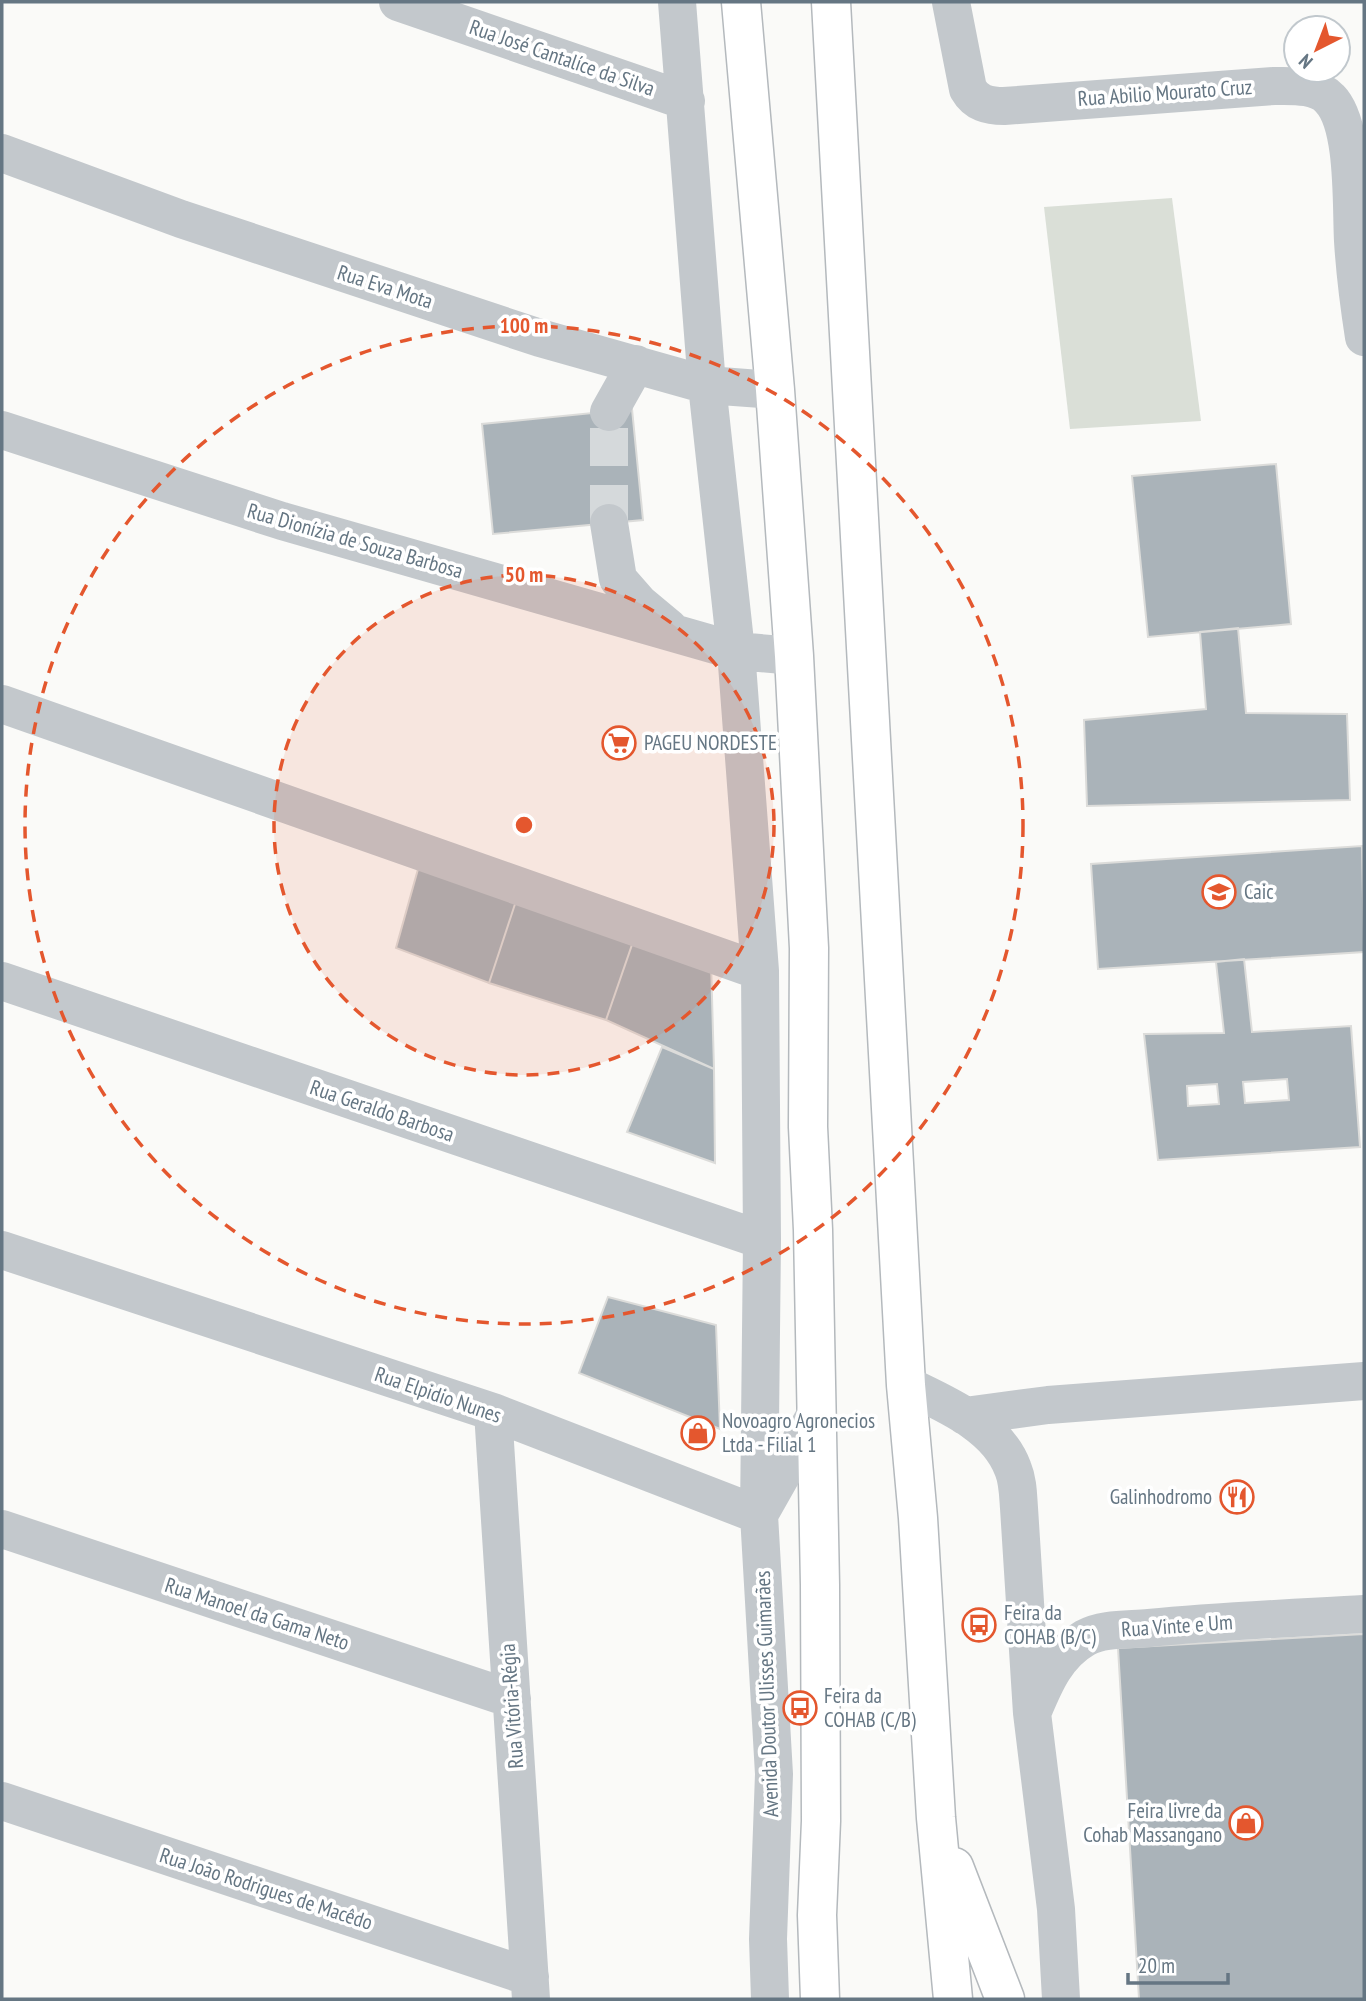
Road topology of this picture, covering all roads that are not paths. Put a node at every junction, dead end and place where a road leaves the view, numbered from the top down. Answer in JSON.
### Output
{"nodes":[{"id":1,"x":398,"y":2,"type":"edge"},
{"id":2,"x":677,"y":2,"type":"edge"},
{"id":3,"x":741,"y":2,"type":"edge"},
{"id":4,"x":951,"y":2,"type":"edge"},
{"id":5,"x":833,"y":6,"type":"edge"},
{"id":6,"x":686,"y":101,"type":"junction"},
{"id":7,"x":2,"y":153,"type":"edge"},
{"id":8,"x":1364,"y":337,"type":"edge"},
{"id":9,"x":636,"y":364,"type":"junction"},
{"id":10,"x":707,"y":385,"type":"junction"},
{"id":11,"x":775,"y":390,"type":"junction"},
{"id":12,"x":609,"y":412,"type":"tunnel mouth"},
{"id":13,"x":2,"y":430,"type":"edge"},
{"id":14,"x":609,"y":523,"type":"tunnel mouth"},
{"id":15,"x":677,"y":634,"type":"junction"},
{"id":16,"x":736,"y":651,"type":"junction"},
{"id":17,"x":794,"y":656,"type":"junction"},
{"id":18,"x":2,"y":704,"type":"edge"},
{"id":19,"x":760,"y":971,"type":"junction"},
{"id":20,"x":2,"y":981,"type":"edge"},
{"id":21,"x":762,"y":1240,"type":"junction"},
{"id":22,"x":2,"y":1250,"type":"edge"},
{"id":23,"x":1364,"y":1381,"type":"edge"},
{"id":24,"x":906,"y":1385,"type":"junction"},
{"id":25,"x":493,"y":1412,"type":"junction"},
{"id":26,"x":816,"y":1415,"type":"junction"},
{"id":27,"x":965,"y":1416,"type":"junction"},
{"id":28,"x":759,"y":1515,"type":"junction"},
{"id":29,"x":2,"y":1529,"type":"edge"},
{"id":30,"x":1364,"y":1614,"type":"edge"},
{"id":31,"x":512,"y":1699,"type":"junction"},
{"id":32,"x":1032,"y":1713,"type":"junction"},
{"id":33,"x":2,"y":1801,"type":"edge"},
{"id":34,"x":936,"y":1818,"type":"junction"},
{"id":35,"x":817,"y":1915,"type":"junction"},
{"id":36,"x":531,"y":1988,"type":"edge"},
{"id":37,"x":770,"y":1999,"type":"edge"},
{"id":38,"x":798,"y":1999,"type":"edge"},
{"id":39,"x":820,"y":1999,"type":"edge"},
{"id":40,"x":953,"y":1999,"type":"edge"},
{"id":41,"x":1005,"y":1999,"type":"edge"},
{"id":42,"x":1061,"y":1999,"type":"edge"}],
"edges":[{"from":1,"to":6,"type":"street","name":"Rua José Cantalíce da Silva"},
{"from":2,"to":6,"type":"street","name":"Avenida Doutor Ulisses Guimarães"},
{"from":3,"to":11,"type":"highway"},
{"from":4,"to":8,"type":"street","name":"Rua Abilio Mourato Cruz"},
{"from":5,"to":24,"type":"highway"},
{"from":6,"to":10,"type":"street","name":"Avenida Doutor Ulisses Guimarães"},
{"from":7,"to":9,"type":"street","name":"Rua Eva Mota"},
{"from":9,"to":10,"type":"street","name":"Rua Eva Mota"},
{"from":9,"to":12,"type":"street"},
{"from":10,"to":11,"type":"street","name":"Rua Eva Mota"},
{"from":10,"to":16,"type":"street","name":"Avenida Doutor Ulisses Guimarães"},
{"from":11,"to":17,"type":"highway"},
{"from":13,"to":15,"type":"street","name":"Rua Dionízia de Souza Barbosa"},
{"from":14,"to":15,"type":"street"},
{"from":15,"to":16,"type":"street","name":"Rua Dionízia de Souza Barbosa"},
{"from":16,"to":17,"type":"street","name":"Rua Dionízia de Souza Barbosa"},
{"from":16,"to":19,"type":"street","name":"Avenida Doutor Ulisses Guimarães"},
{"from":17,"to":26,"type":"highway"},
{"from":18,"to":19,"type":"street"},
{"from":19,"to":21,"type":"street","name":"Avenida Doutor Ulisses Guimarães"},
{"from":20,"to":21,"type":"street","name":"Rua Geraldo Barbosa"},
{"from":21,"to":28,"type":"street","name":"Avenida Doutor Ulisses Guimarães"},
{"from":22,"to":25,"type":"street","name":"Rua Elpidio Nunes"},
{"from":23,"to":27,"type":"street"},
{"from":24,"to":27,"type":"street"},
{"from":24,"to":34,"type":"highway"},
{"from":25,"to":28,"type":"street","name":"Rua Elpidio Nunes"},
{"from":25,"to":31,"type":"street","name":"Rua Vitória-Régia"},
{"from":26,"to":28,"type":"street"},
{"from":26,"to":35,"type":"highway"},
{"from":27,"to":32,"type":"street"},
{"from":28,"to":37,"type":"street","name":"Avenida Doutor Ulisses Guimarães"},
{"from":29,"to":31,"type":"street","name":"Rua Manoel da Gama Neto"},
{"from":30,"to":32,"type":"street","name":"Rua Vinte e Um"},
{"from":31,"to":36,"type":"street","name":"Rua Vitória-Régia"},
{"from":32,"to":42,"type":"street"},
{"from":33,"to":36,"type":"street","name":"Rua João Rodrigues de Macêdo"},
{"from":34,"to":40,"type":"highway"},
{"from":34,"to":41,"type":"highway"},
{"from":35,"to":38,"type":"highway"},
{"from":35,"to":39,"type":"highway"}]}
